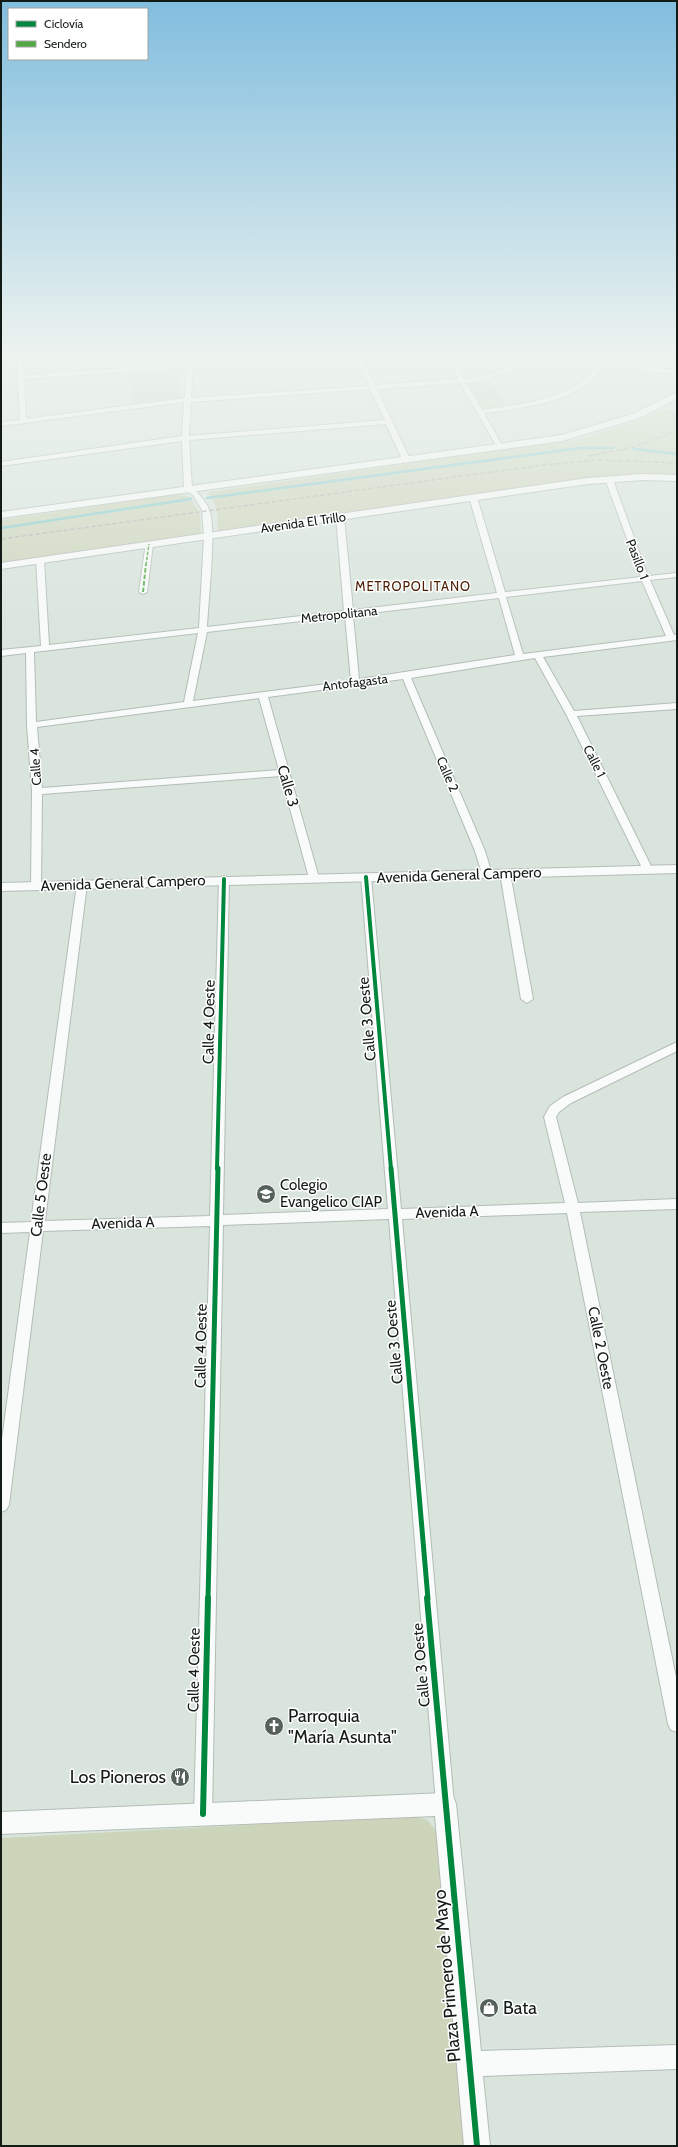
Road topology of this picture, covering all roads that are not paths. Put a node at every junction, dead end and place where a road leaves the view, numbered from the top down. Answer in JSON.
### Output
{"nodes":[{"id":1,"x":56,"y":456,"type":"edge"},
{"id":2,"x":186,"y":456,"type":"edge"},
{"id":3,"x":405,"y":456,"type":"edge"},
{"id":4,"x":428,"y":456,"type":"edge"},
{"id":5,"x":406,"y":459,"type":"junction"},
{"id":6,"x":1,"y":464,"type":"edge"},
{"id":7,"x":677,"y":478,"type":"edge"},
{"id":8,"x":609,"y":479,"type":"junction"},
{"id":9,"x":188,"y":489,"type":"junction"},
{"id":10,"x":473,"y":497,"type":"junction"},
{"id":11,"x":1,"y":515,"type":"edge"},
{"id":12,"x":340,"y":517,"type":"junction"},
{"id":13,"x":208,"y":536,"type":"junction"},
{"id":14,"x":149,"y":544,"type":"junction"},
{"id":15,"x":40,"y":560,"type":"junction"},
{"id":16,"x":1,"y":566,"type":"edge"},
{"id":17,"x":677,"y":575,"type":"edge"},
{"id":18,"x":646,"y":578,"type":"junction"},
{"id":19,"x":143,"y":592,"type":"dead end"},
{"id":20,"x":503,"y":595,"type":"junction"},
{"id":21,"x":350,"y":613,"type":"junction"},
{"id":22,"x":203,"y":629,"type":"junction"},
{"id":23,"x":674,"y":637,"type":"edge"},
{"id":24,"x":45,"y":648,"type":"junction"},
{"id":25,"x":30,"y":650,"type":"junction"},
{"id":26,"x":1,"y":653,"type":"edge"},
{"id":27,"x":538,"y":655,"type":"junction"},
{"id":28,"x":520,"y":657,"type":"junction"},
{"id":29,"x":406,"y":676,"type":"junction"},
{"id":30,"x":355,"y":681,"type":"junction"},
{"id":31,"x":263,"y":695,"type":"junction"},
{"id":32,"x":188,"y":704,"type":"junction"},
{"id":33,"x":677,"y":706,"type":"edge"},
{"id":34,"x":571,"y":714,"type":"junction"},
{"id":35,"x":32,"y":725,"type":"junction"},
{"id":36,"x":284,"y":773,"type":"junction"},
{"id":37,"x":36,"y":791,"type":"junction"},
{"id":38,"x":677,"y":869,"type":"edge"},
{"id":39,"x":648,"y":870,"type":"junction"},
{"id":40,"x":505,"y":873,"type":"junction"},
{"id":41,"x":487,"y":874,"type":"junction"},
{"id":42,"x":366,"y":877,"type":"junction"},
{"id":43,"x":314,"y":878,"type":"junction"},
{"id":44,"x":224,"y":879,"type":"junction"},
{"id":45,"x":82,"y":884,"type":"junction"},
{"id":46,"x":36,"y":885,"type":"junction"},
{"id":47,"x":1,"y":887,"type":"edge"},
{"id":48,"x":526,"y":999,"type":"dead end"},
{"id":49,"x":677,"y":1046,"type":"edge"},
{"id":50,"x":677,"y":1204,"type":"edge"},
{"id":51,"x":573,"y":1208,"type":"junction"},
{"id":52,"x":396,"y":1214,"type":"junction"},
{"id":53,"x":216,"y":1220,"type":"junction"},
{"id":54,"x":37,"y":1226,"type":"junction"},
{"id":55,"x":1,"y":1228,"type":"edge"},
{"id":56,"x":1,"y":1505,"type":"edge"},
{"id":57,"x":677,"y":1724,"type":"edge"},
{"id":58,"x":445,"y":1804,"type":"junction"},
{"id":59,"x":203,"y":1814,"type":"junction"},
{"id":60,"x":1,"y":1823,"type":"edge"},
{"id":61,"x":677,"y":2057,"type":"edge"},
{"id":62,"x":469,"y":2064,"type":"junction"},
{"id":63,"x":477,"y":2146,"type":"edge"}],
"edges":[{"from":1,"to":6,"type":"street"},
{"from":2,"to":9,"type":"street"},
{"from":3,"to":5,"type":"street"},
{"from":4,"to":5,"type":"main road"},
{"from":5,"to":9,"type":"main road"},
{"from":7,"to":8,"type":"main road","name":"Avenida El Trillo"},
{"from":8,"to":10,"type":"main road","name":"Avenida El Trillo"},
{"from":8,"to":18,"type":"street","name":"Pasillo 1"},
{"from":9,"to":11,"type":"main road"},
{"from":9,"to":13,"type":"street"},
{"from":10,"to":12,"type":"main road","name":"Avenida El Trillo"},
{"from":10,"to":20,"type":"street"},
{"from":12,"to":13,"type":"main road","name":"Avenida El Trillo"},
{"from":12,"to":21,"type":"street"},
{"from":13,"to":14,"type":"main road","name":"Avenida El Trillo"},
{"from":13,"to":22,"type":"street"},
{"from":14,"to":15,"type":"main road","name":"Avenida El Trillo"},
{"from":14,"to":19,"type":"street"},
{"from":15,"to":16,"type":"main road","name":"Avenida El Trillo"},
{"from":15,"to":24,"type":"street"},
{"from":17,"to":18,"type":"street","name":"Metropolitana"},
{"from":18,"to":20,"type":"street","name":"Metropolitana"},
{"from":18,"to":23,"type":"street","name":"Pasillo 1"},
{"from":20,"to":21,"type":"street","name":"Metropolitana"},
{"from":20,"to":28,"type":"street"},
{"from":21,"to":22,"type":"street","name":"Metropolitana"},
{"from":21,"to":30,"type":"street"},
{"from":22,"to":24,"type":"street","name":"Metropolitana"},
{"from":22,"to":32,"type":"street"},
{"from":23,"to":27,"type":"street","name":"Antofagasta"},
{"from":24,"to":25,"type":"street","name":"Metropolitana"},
{"from":25,"to":26,"type":"street","name":"Metropolitana"},
{"from":25,"to":35,"type":"street","name":"Calle 4"},
{"from":27,"to":28,"type":"street","name":"Antofagasta"},
{"from":27,"to":34,"type":"street","name":"Calle 1"},
{"from":28,"to":29,"type":"street","name":"Antofagasta"},
{"from":29,"to":30,"type":"street","name":"Antofagasta"},
{"from":29,"to":41,"type":"street","name":"Calle 2"},
{"from":30,"to":31,"type":"street","name":"Antofagasta"},
{"from":31,"to":32,"type":"street","name":"Antofagasta"},
{"from":31,"to":36,"type":"street","name":"Calle 3"},
{"from":32,"to":35,"type":"street","name":"Antofagasta"},
{"from":33,"to":34,"type":"street"},
{"from":34,"to":39,"type":"street","name":"Calle 1"},
{"from":35,"to":37,"type":"street","name":"Calle 4"},
{"from":36,"to":37,"type":"street"},
{"from":36,"to":43,"type":"street","name":"Calle 3"},
{"from":37,"to":46,"type":"street","name":"Calle 4"},
{"from":38,"to":39,"type":"street","name":"Avenida General Campero"},
{"from":39,"to":40,"type":"street","name":"Avenida General Campero"},
{"from":40,"to":41,"type":"street","name":"Avenida General Campero"},
{"from":40,"to":48,"type":"street"},
{"from":41,"to":42,"type":"street","name":"Avenida General Campero"},
{"from":42,"to":43,"type":"street","name":"Avenida General Campero"},
{"from":42,"to":52,"type":"street","name":"Calle 3 Oeste"},
{"from":43,"to":44,"type":"street","name":"Avenida General Campero"},
{"from":44,"to":45,"type":"street","name":"Avenida General Campero"},
{"from":44,"to":53,"type":"street","name":"Calle 4 Oeste"},
{"from":45,"to":46,"type":"street","name":"Avenida General Campero"},
{"from":45,"to":54,"type":"street","name":"Calle 5 Oeste"},
{"from":46,"to":47,"type":"street","name":"Avenida General Campero"},
{"from":49,"to":51,"type":"street","name":"Calle 2 Oeste"},
{"from":50,"to":51,"type":"street","name":"Avenida A"},
{"from":51,"to":52,"type":"street","name":"Avenida A"},
{"from":51,"to":57,"type":"street","name":"Calle 2 Oeste"},
{"from":52,"to":53,"type":"street","name":"Avenida A"},
{"from":52,"to":58,"type":"street","name":"Calle 3 Oeste"},
{"from":53,"to":54,"type":"street","name":"Avenida A"},
{"from":53,"to":59,"type":"street","name":"Calle 4 Oeste"},
{"from":54,"to":55,"type":"street","name":"Avenida A"},
{"from":54,"to":56,"type":"street","name":"Calle 5 Oeste"},
{"from":58,"to":59,"type":"street"},
{"from":58,"to":62,"type":"street","name":"Plaza Primero de Mayo"},
{"from":59,"to":60,"type":"street"},
{"from":61,"to":62,"type":"street"},
{"from":62,"to":63,"type":"street","name":"Plaza Primero de Mayo"}]}
